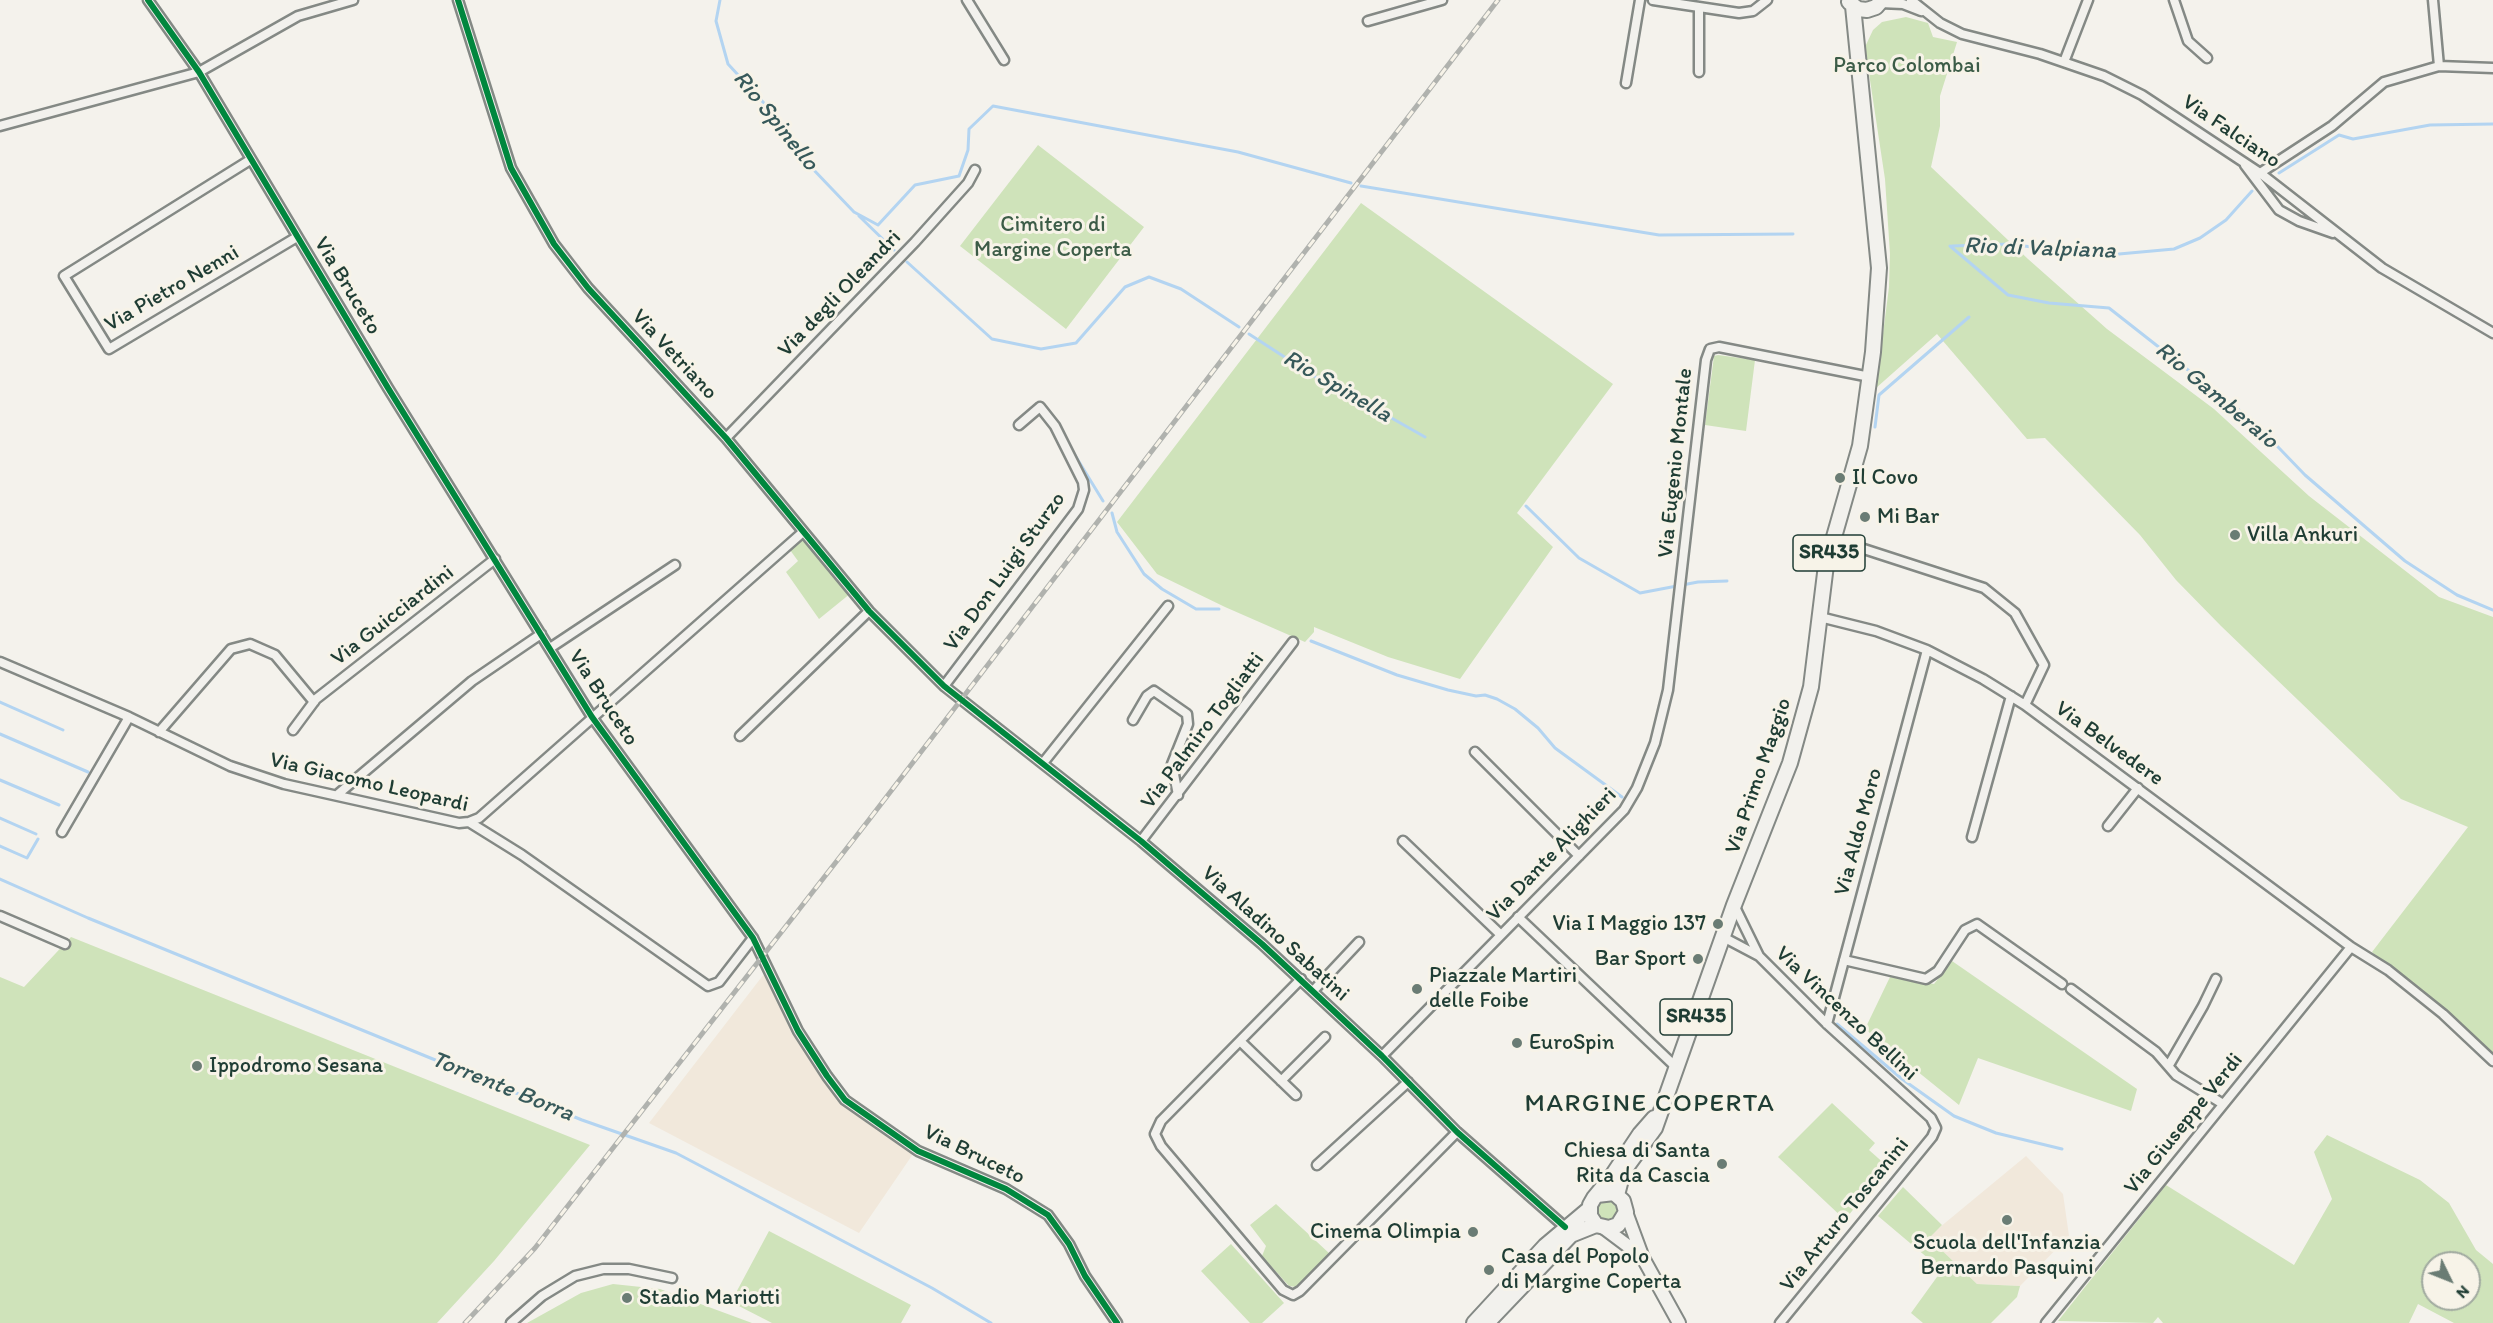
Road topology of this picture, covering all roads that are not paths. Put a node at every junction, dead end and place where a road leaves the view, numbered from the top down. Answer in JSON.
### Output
{"nodes":[{"id":1,"x":148,"y":0,"type":"edge"},
{"id":2,"x":353,"y":0,"type":"edge"},
{"id":3,"x":458,"y":0,"type":"edge"},
{"id":4,"x":967,"y":0,"type":"edge"},
{"id":5,"x":1442,"y":0,"type":"edge"},
{"id":6,"x":1640,"y":0,"type":"edge"},
{"id":7,"x":1653,"y":0,"type":"edge"},
{"id":8,"x":1767,"y":0,"type":"edge"},
{"id":9,"x":1911,"y":0,"type":"edge"},
{"id":10,"x":2088,"y":0,"type":"edge"},
{"id":11,"x":2174,"y":0,"type":"edge"},
{"id":12,"x":2433,"y":0,"type":"edge"},
{"id":13,"x":1851,"y":3,"type":"edge"},
{"id":14,"x":1878,"y":4,"type":"edge"},
{"id":15,"x":1699,"y":7,"type":"junction"},
{"id":16,"x":1923,"y":11,"type":"junction"},
{"id":17,"x":1368,"y":21,"type":"dead end"},
{"id":18,"x":1856,"y":40,"type":"junction"},
{"id":19,"x":2207,"y":58,"type":"dead end"},
{"id":20,"x":1004,"y":60,"type":"dead end"},
{"id":21,"x":2064,"y":62,"type":"junction"},
{"id":22,"x":2439,"y":66,"type":"junction"},
{"id":23,"x":2493,"y":68,"type":"edge"},
{"id":24,"x":199,"y":72,"type":"junction"},
{"id":25,"x":1700,"y":72,"type":"dead end"},
{"id":26,"x":1626,"y":83,"type":"dead end"},
{"id":27,"x":0,"y":126,"type":"edge"},
{"id":28,"x":250,"y":160,"type":"junction"},
{"id":29,"x":2243,"y":161,"type":"junction"},
{"id":30,"x":975,"y":170,"type":"dead end"},
{"id":31,"x":2260,"y":173,"type":"junction"},
{"id":32,"x":2339,"y":235,"type":"junction"},
{"id":33,"x":297,"y":237,"type":"junction"},
{"id":34,"x":2493,"y":333,"type":"edge"},
{"id":35,"x":1870,"y":377,"type":"junction"},
{"id":36,"x":1019,"y":425,"type":"dead end"},
{"id":37,"x":726,"y":438,"type":"junction"},
{"id":38,"x":803,"y":532,"type":"junction"},
{"id":39,"x":1833,"y":539,"type":"junction"},
{"id":40,"x":495,"y":559,"type":"junction"},
{"id":41,"x":675,"y":566,"type":"dead end"},
{"id":42,"x":1679,"y":602,"type":"joint"},
{"id":43,"x":1168,"y":606,"type":"dead end"},
{"id":44,"x":869,"y":611,"type":"junction"},
{"id":45,"x":1820,"y":617,"type":"junction"},
{"id":46,"x":541,"y":634,"type":"junction"},
{"id":47,"x":1293,"y":642,"type":"dead end"},
{"id":48,"x":550,"y":648,"type":"junction"},
{"id":49,"x":1927,"y":650,"type":"junction"},
{"id":50,"x":0,"y":662,"type":"edge"},
{"id":51,"x":944,"y":686,"type":"junction"},
{"id":52,"x":2011,"y":696,"type":"junction"},
{"id":53,"x":314,"y":702,"type":"junction"},
{"id":54,"x":2025,"y":705,"type":"junction"},
{"id":55,"x":129,"y":717,"type":"junction"},
{"id":56,"x":592,"y":717,"type":"junction"},
{"id":57,"x":1133,"y":720,"type":"dead end"},
{"id":58,"x":292,"y":730,"type":"dead end"},
{"id":59,"x":159,"y":732,"type":"junction"},
{"id":60,"x":740,"y":736,"type":"dead end"},
{"id":61,"x":1475,"y":752,"type":"dead end"},
{"id":62,"x":1043,"y":763,"type":"junction"},
{"id":63,"x":2138,"y":788,"type":"junction"},
{"id":64,"x":337,"y":795,"type":"junction"},
{"id":65,"x":1178,"y":795,"type":"junction"},
{"id":66,"x":469,"y":822,"type":"junction"},
{"id":67,"x":2108,"y":825,"type":"dead end"},
{"id":68,"x":62,"y":832,"type":"dead end"},
{"id":69,"x":1972,"y":837,"type":"dead end"},
{"id":70,"x":1142,"y":841,"type":"junction"},
{"id":71,"x":1402,"y":841,"type":"dead end"},
{"id":72,"x":1578,"y":856,"type":"junction"},
{"id":73,"x":1734,"y":905,"type":"junction"},
{"id":74,"x":0,"y":916,"type":"edge"},
{"id":75,"x":1518,"y":917,"type":"junction"},
{"id":76,"x":1501,"y":935,"type":"junction"},
{"id":77,"x":753,"y":938,"type":"junction"},
{"id":78,"x":1723,"y":938,"type":"junction"},
{"id":79,"x":1359,"y":942,"type":"dead end"},
{"id":80,"x":65,"y":944,"type":"dead end"},
{"id":81,"x":2350,"y":947,"type":"junction"},
{"id":82,"x":1759,"y":956,"type":"junction"},
{"id":83,"x":1844,"y":960,"type":"junction"},
{"id":84,"x":1301,"y":979,"type":"junction"},
{"id":85,"x":2216,"y":979,"type":"dead end"},
{"id":86,"x":2062,"y":984,"type":"dead end"},
{"id":87,"x":2071,"y":990,"type":"dead end"},
{"id":88,"x":1313,"y":991,"type":"junction"},
{"id":89,"x":1827,"y":1024,"type":"junction"},
{"id":90,"x":1325,"y":1037,"type":"dead end"},
{"id":91,"x":1240,"y":1041,"type":"junction"},
{"id":92,"x":1382,"y":1056,"type":"junction"},
{"id":93,"x":2493,"y":1061,"type":"edge"},
{"id":94,"x":2169,"y":1065,"type":"junction"},
{"id":95,"x":1677,"y":1068,"type":"junction"},
{"id":96,"x":1281,"y":1081,"type":"junction"},
{"id":97,"x":1408,"y":1083,"type":"junction"},
{"id":98,"x":1296,"y":1095,"type":"dead end"},
{"id":99,"x":2223,"y":1104,"type":"junction"},
{"id":100,"x":1659,"y":1114,"type":"junction"},
{"id":101,"x":1936,"y":1128,"type":"joint"},
{"id":102,"x":1457,"y":1132,"type":"junction"},
{"id":103,"x":1317,"y":1165,"type":"dead end"},
{"id":104,"x":1597,"y":1195,"type":"junction"},
{"id":105,"x":1617,"y":1195,"type":"junction"},
{"id":106,"x":1589,"y":1209,"type":"junction"},
{"id":107,"x":1626,"y":1212,"type":"junction"},
{"id":108,"x":1565,"y":1227,"type":"junction"},
{"id":109,"x":1600,"y":1227,"type":"junction"},
{"id":110,"x":1643,"y":1258,"type":"junction"},
{"id":111,"x":672,"y":1278,"type":"dead end"},
{"id":112,"x":510,"y":1323,"type":"edge"},
{"id":113,"x":1117,"y":1323,"type":"edge"},
{"id":114,"x":1474,"y":1323,"type":"edge"},
{"id":115,"x":1487,"y":1323,"type":"edge"},
{"id":116,"x":1679,"y":1323,"type":"edge"},
{"id":117,"x":1780,"y":1323,"type":"edge"},
{"id":118,"x":2046,"y":1323,"type":"edge"}],
"edges":[{"from":1,"to":24,"type":"street","name":"Via Bruceto"},
{"from":2,"to":24,"type":"street"},
{"from":3,"to":37,"type":"street","name":"Via Vetriano"},
{"from":4,"to":20,"type":"street"},
{"from":5,"to":17,"type":"street"},
{"from":6,"to":26,"type":"street"},
{"from":7,"to":15,"type":"street"},
{"from":8,"to":15,"type":"street"},
{"from":9,"to":16,"type":"street","name":"Via Falciano"},
{"from":10,"to":21,"type":"street"},
{"from":11,"to":19,"type":"street"},
{"from":12,"to":22,"type":"street"},
{"from":13,"to":14,"type":"main road"},
{"from":13,"to":18,"type":"main road","number":"SR435"},
{"from":14,"to":16,"type":"street","name":"Via Falciano"},
{"from":14,"to":18,"type":"main road"},
{"from":15,"to":25,"type":"street"},
{"from":16,"to":21,"type":"street","name":"Via Falciano"},
{"from":18,"to":35,"type":"main road","name":"Via Primo Maggio","number":"SR435"},
{"from":21,"to":29,"type":"street","name":"Via Falciano"},
{"from":22,"to":23,"type":"street"},
{"from":22,"to":31,"type":"street"},
{"from":24,"to":27,"type":"street"},
{"from":24,"to":28,"type":"street","name":"Via Bruceto"},
{"from":28,"to":33,"type":"street","name":"Via Bruceto"},
{"from":28,"to":33,"type":"street","name":"Via Pietro Nenni"},
{"from":29,"to":31,"type":"street","name":"Via Falciano"},
{"from":29,"to":32,"type":"street"},
{"from":30,"to":37,"type":"street","name":"Via degli Oleandri"},
{"from":31,"to":32,"type":"street","name":"Via Falciano"},
{"from":32,"to":34,"type":"street","name":"Via Falciano"},
{"from":33,"to":40,"type":"street","name":"Via Bruceto"},
{"from":35,"to":39,"type":"main road","name":"Via Primo Maggio","number":"SR435"},
{"from":35,"to":42,"type":"street","name":"Via Eugenio Montale"},
{"from":36,"to":51,"type":"street","name":"Via Don Luigi Sturzo"},
{"from":37,"to":38,"type":"street","name":"Via Vetriano"},
{"from":38,"to":44,"type":"street","name":"Via Vetriano"},
{"from":38,"to":56,"type":"street"},
{"from":39,"to":45,"type":"main road","name":"Via Primo Maggio","number":"SR435"},
{"from":39,"to":54,"type":"street"},
{"from":40,"to":46,"type":"street","name":"Via Bruceto"},
{"from":40,"to":53,"type":"street","name":"Via Guicciardini"},
{"from":41,"to":48,"type":"street"},
{"from":42,"to":72,"type":"street","name":"Via Dante Alighieri"},
{"from":43,"to":62,"type":"street"},
{"from":44,"to":51,"type":"street","name":"Via Vetriano"},
{"from":44,"to":60,"type":"street"},
{"from":45,"to":49,"type":"street","name":"Via Belvedere"},
{"from":45,"to":73,"type":"main road","name":"Via Primo Maggio","number":"SR435"},
{"from":46,"to":48,"type":"street","name":"Via Bruceto"},
{"from":46,"to":64,"type":"street"},
{"from":47,"to":65,"type":"street","name":"Via Palmiro Togliatti"},
{"from":48,"to":56,"type":"street","name":"Via Bruceto"},
{"from":49,"to":52,"type":"street","name":"Via Belvedere"},
{"from":49,"to":83,"type":"street","name":"Via Aldo Moro"},
{"from":50,"to":55,"type":"street","name":"Via Giacomo Leopardi"},
{"from":51,"to":62,"type":"street","name":"Via Aladino Sabatini"},
{"from":52,"to":54,"type":"street","name":"Via Belvedere"},
{"from":52,"to":69,"type":"street"},
{"from":53,"to":58,"type":"street","name":"Via Guicciardini"},
{"from":53,"to":59,"type":"street"},
{"from":54,"to":63,"type":"street","name":"Via Belvedere"},
{"from":55,"to":59,"type":"street","name":"Via Giacomo Leopardi"},
{"from":55,"to":68,"type":"street"},
{"from":56,"to":66,"type":"street"},
{"from":56,"to":77,"type":"street","name":"Via Bruceto"},
{"from":57,"to":65,"type":"street"},
{"from":59,"to":64,"type":"street","name":"Via Giacomo Leopardi"},
{"from":61,"to":72,"type":"street"},
{"from":62,"to":70,"type":"street","name":"Via Aladino Sabatini"},
{"from":63,"to":67,"type":"street"},
{"from":63,"to":81,"type":"street","name":"Via Belvedere"},
{"from":64,"to":66,"type":"street","name":"Via Giacomo Leopardi"},
{"from":65,"to":70,"type":"street","name":"Via Palmiro Togliatti"},
{"from":66,"to":77,"type":"street","name":"Via Giacomo Leopardi"},
{"from":70,"to":84,"type":"street","name":"Via Aladino Sabatini"},
{"from":71,"to":76,"type":"street"},
{"from":72,"to":75,"type":"street","name":"Via Dante Alighieri"},
{"from":73,"to":78,"type":"main road","name":"Via Primo Maggio","number":"SR435"},
{"from":73,"to":82,"type":"street"},
{"from":74,"to":80,"type":"street"},
{"from":75,"to":76,"type":"street","name":"Via Dante Alighieri"},
{"from":75,"to":95,"type":"street"},
{"from":76,"to":92,"type":"street","name":"Via Dante Alighieri"},
{"from":77,"to":113,"type":"street","name":"Via Bruceto"},
{"from":78,"to":82,"type":"street","name":"Via Vincenzo Bellini"},
{"from":78,"to":95,"type":"main road","name":"Via Primo Maggio","number":"SR435"},
{"from":79,"to":88,"type":"street"},
{"from":81,"to":93,"type":"street","name":"Via Belvedere"},
{"from":81,"to":99,"type":"street","name":"Via Giuseppe Verdi"},
{"from":82,"to":89,"type":"street","name":"Via Vincenzo Bellini"},
{"from":83,"to":86,"type":"street"},
{"from":83,"to":89,"type":"street","name":"Via Aldo Moro"},
{"from":84,"to":88,"type":"street","name":"Via Aladino Sabatini"},
{"from":84,"to":91,"type":"street"},
{"from":85,"to":94,"type":"street"},
{"from":87,"to":94,"type":"street"},
{"from":88,"to":92,"type":"street","name":"Via Aladino Sabatini"},
{"from":89,"to":101,"type":"street","name":"Via Vincenzo Bellini"},
{"from":90,"to":96,"type":"street"},
{"from":91,"to":96,"type":"street"},
{"from":91,"to":102,"type":"street"},
{"from":92,"to":97,"type":"street","name":"Via Aladino Sabatini"},
{"from":94,"to":99,"type":"street"},
{"from":95,"to":100,"type":"main road","name":"Via Primo Maggio","number":"SR435"},
{"from":96,"to":98,"type":"street"},
{"from":97,"to":102,"type":"street","name":"Via Aladino Sabatini"},
{"from":97,"to":103,"type":"street"},
{"from":99,"to":118,"type":"street","name":"Via Giuseppe Verdi"},
{"from":100,"to":104,"type":"main road","number":"SR435"},
{"from":100,"to":105,"type":"main road","name":"Via Primo Maggio"},
{"from":101,"to":117,"type":"street","name":"Via Arturo Toscanini"},
{"from":102,"to":108,"type":"street","name":"Via Aladino Sabatini"},
{"from":104,"to":105,"type":"main road"},
{"from":104,"to":106,"type":"main road","number":"SR435"},
{"from":105,"to":107,"type":"main road"},
{"from":106,"to":108,"type":"main road","number":"SR435"},
{"from":106,"to":109,"type":"main road"},
{"from":107,"to":109,"type":"main road"},
{"from":107,"to":110,"type":"street"},
{"from":108,"to":114,"type":"main road","number":"SR435"},
{"from":109,"to":110,"type":"street"},
{"from":109,"to":115,"type":"main road"},
{"from":110,"to":116,"type":"street"},
{"from":111,"to":112,"type":"street"}]}
